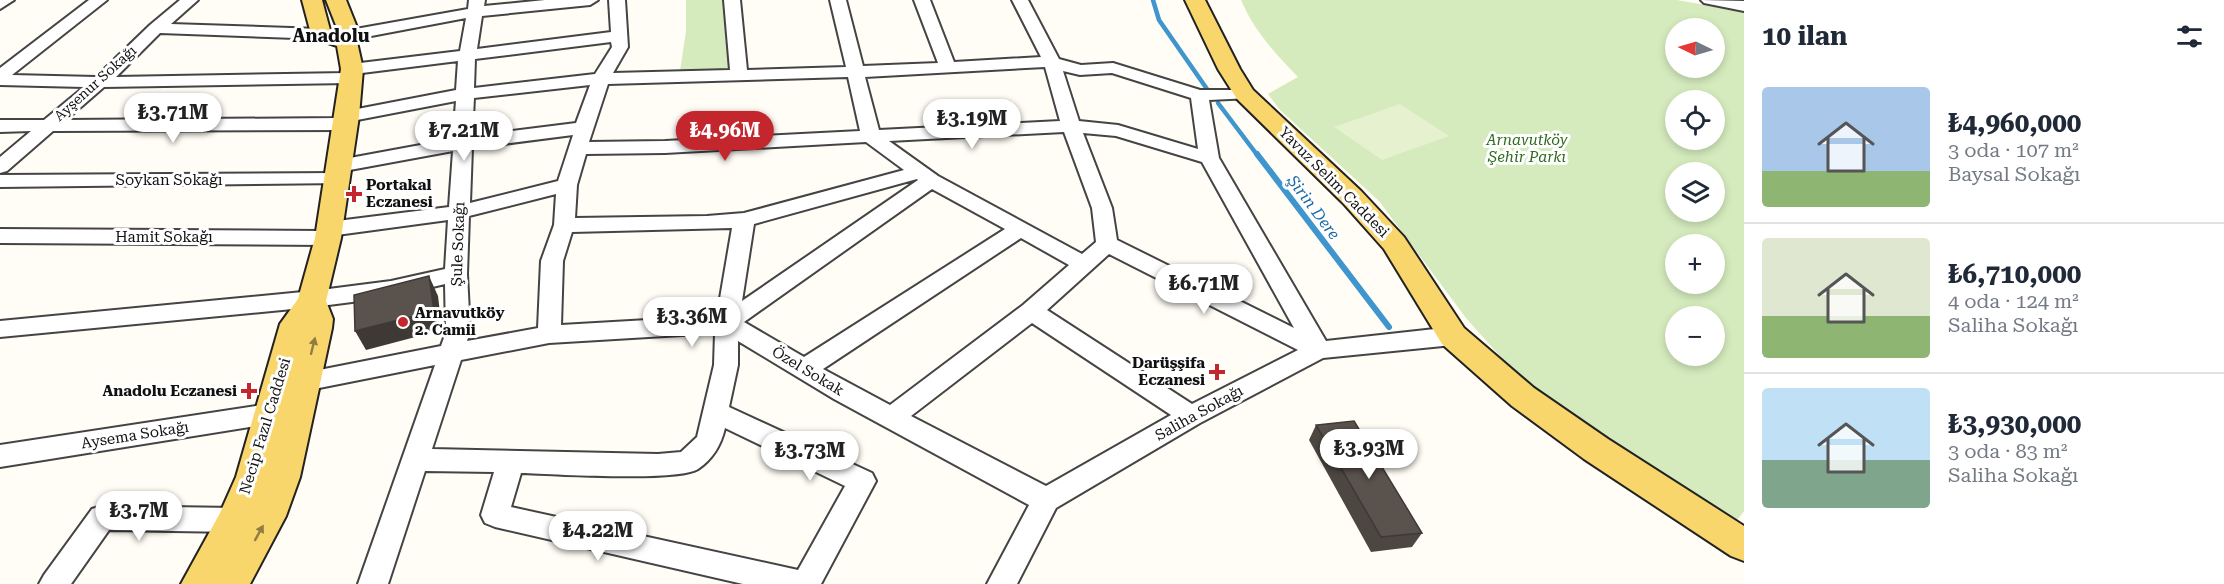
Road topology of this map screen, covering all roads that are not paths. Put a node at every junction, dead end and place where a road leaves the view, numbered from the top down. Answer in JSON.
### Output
{"nodes":[{"id":1,"x":6,"y":0,"type":"edge"},
{"id":2,"x":99,"y":0,"type":"edge"},
{"id":3,"x":190,"y":0,"type":"edge"},
{"id":4,"x":312,"y":0,"type":"edge"},
{"id":5,"x":336,"y":0,"type":"edge"},
{"id":6,"x":590,"y":0,"type":"edge"},
{"id":7,"x":617,"y":0,"type":"edge"},
{"id":8,"x":732,"y":0,"type":"edge"},
{"id":9,"x":838,"y":0,"type":"edge"},
{"id":10,"x":922,"y":0,"type":"edge"},
{"id":11,"x":1020,"y":0,"type":"edge"},
{"id":12,"x":1195,"y":0,"type":"edge"},
{"id":13,"x":1709,"y":0,"type":"edge"},
{"id":14,"x":0,"y":4,"type":"edge"},
{"id":15,"x":476,"y":6,"type":"edge"},
{"id":16,"x":1744,"y":6,"type":"edge"},
{"id":17,"x":156,"y":27,"type":"junction"},
{"id":18,"x":321,"y":34,"type":"junction"},
{"id":19,"x":620,"y":36,"type":"junction"},
{"id":20,"x":349,"y":38,"type":"junction"},
{"id":21,"x":467,"y":56,"type":"junction"},
{"id":22,"x":1052,"y":62,"type":"junction"},
{"id":23,"x":948,"y":67,"type":"junction"},
{"id":24,"x":854,"y":72,"type":"junction"},
{"id":25,"x":351,"y":74,"type":"junction"},
{"id":26,"x":739,"y":75,"type":"junction"},
{"id":27,"x":0,"y":78,"type":"edge"},
{"id":28,"x":601,"y":80,"type":"junction"},
{"id":29,"x":100,"y":82,"type":"junction"},
{"id":30,"x":465,"y":94,"type":"junction"},
{"id":31,"x":1245,"y":94,"type":"junction"},
{"id":32,"x":1199,"y":95,"type":"junction"},
{"id":33,"x":346,"y":120,"type":"junction"},
{"id":34,"x":0,"y":126,"type":"edge"},
{"id":35,"x":1071,"y":126,"type":"junction"},
{"id":36,"x":46,"y":127,"type":"junction"},
{"id":37,"x":584,"y":128,"type":"junction"},
{"id":38,"x":870,"y":136,"type":"junction"},
{"id":39,"x":463,"y":144,"type":"junction"},
{"id":40,"x":578,"y":148,"type":"junction"},
{"id":41,"x":1209,"y":158,"type":"junction"},
{"id":42,"x":0,"y":167,"type":"edge"},
{"id":43,"x":339,"y":172,"type":"junction"},
{"id":44,"x":926,"y":176,"type":"junction"},
{"id":45,"x":0,"y":181,"type":"edge"},
{"id":46,"x":567,"y":185,"type":"junction"},
{"id":47,"x":459,"y":212,"type":"junction"},
{"id":48,"x":744,"y":220,"type":"junction"},
{"id":49,"x":564,"y":225,"type":"junction"},
{"id":50,"x":1020,"y":229,"type":"junction"},
{"id":51,"x":329,"y":234,"type":"junction"},
{"id":52,"x":0,"y":236,"type":"edge"},
{"id":53,"x":1107,"y":244,"type":"junction"},
{"id":54,"x":1084,"y":264,"type":"junction"},
{"id":55,"x":456,"y":274,"type":"junction"},
{"id":56,"x":312,"y":300,"type":"junction"},
{"id":57,"x":1031,"y":311,"type":"junction"},
{"id":58,"x":727,"y":323,"type":"junction"},
{"id":59,"x":0,"y":329,"type":"edge"},
{"id":60,"x":549,"y":334,"type":"junction"},
{"id":61,"x":1453,"y":336,"type":"junction"},
{"id":62,"x":1319,"y":350,"type":"junction"},
{"id":63,"x":451,"y":352,"type":"junction"},
{"id":64,"x":804,"y":369,"type":"junction"},
{"id":65,"x":304,"y":382,"type":"junction"},
{"id":66,"x":714,"y":411,"type":"junction"},
{"id":67,"x":269,"y":414,"type":"junction"},
{"id":68,"x":1191,"y":416,"type":"junction"},
{"id":69,"x":891,"y":418,"type":"junction"},
{"id":70,"x":0,"y":456,"type":"edge"},
{"id":71,"x":417,"y":460,"type":"junction"},
{"id":72,"x":510,"y":464,"type":"junction"},
{"id":73,"x":1046,"y":500,"type":"junction"},
{"id":74,"x":235,"y":520,"type":"junction"},
{"id":75,"x":1744,"y":545,"type":"edge"},
{"id":76,"x":54,"y":584,"type":"edge"},
{"id":77,"x":200,"y":584,"type":"edge"},
{"id":78,"x":231,"y":584,"type":"edge"},
{"id":79,"x":374,"y":584,"type":"edge"},
{"id":80,"x":801,"y":584,"type":"edge"},
{"id":81,"x":806,"y":584,"type":"edge"},
{"id":82,"x":1002,"y":584,"type":"edge"}],
"edges":[{"from":1,"to":14,"type":"street"},
{"from":2,"to":27,"type":"street"},
{"from":3,"to":17,"type":"street","name":"Ayşenur Sokağı"},
{"from":4,"to":18,"type":"main road"},
{"from":5,"to":20,"type":"main road","name":"Necip Fazıl Caddesi"},
{"from":6,"to":15,"type":"street"},
{"from":7,"to":19,"type":"street"},
{"from":8,"to":26,"type":"street"},
{"from":9,"to":24,"type":"street"},
{"from":10,"to":23,"type":"street"},
{"from":11,"to":22,"type":"street"},
{"from":12,"to":31,"type":"main road","name":"Yavuz Selim Caddesi"},
{"from":13,"to":16,"type":"street"},
{"from":15,"to":20,"type":"street"},
{"from":15,"to":21,"type":"street","name":"Şule Sokağı"},
{"from":17,"to":18,"type":"street"},
{"from":17,"to":29,"type":"street","name":"Ayşenur Sokağı"},
{"from":18,"to":20,"type":"main road"},
{"from":19,"to":21,"type":"street"},
{"from":19,"to":28,"type":"street"},
{"from":20,"to":25,"type":"main road","name":"Necip Fazıl Caddesi"},
{"from":21,"to":25,"type":"street"},
{"from":21,"to":30,"type":"street","name":"Şule Sokağı"},
{"from":22,"to":23,"type":"street"},
{"from":22,"to":32,"type":"street"},
{"from":22,"to":35,"type":"street"},
{"from":23,"to":24,"type":"street"},
{"from":24,"to":26,"type":"street"},
{"from":24,"to":38,"type":"street"},
{"from":25,"to":29,"type":"street"},
{"from":25,"to":33,"type":"main road","name":"Necip Fazıl Caddesi"},
{"from":26,"to":28,"type":"street"},
{"from":27,"to":29,"type":"street"},
{"from":28,"to":30,"type":"street"},
{"from":28,"to":37,"type":"street"},
{"from":29,"to":36,"type":"street","name":"Ayşenur Sokağı"},
{"from":30,"to":33,"type":"street"},
{"from":30,"to":39,"type":"street","name":"Şule Sokağı"},
{"from":31,"to":32,"type":"street"},
{"from":31,"to":61,"type":"main road","name":"Yavuz Selim Caddesi"},
{"from":32,"to":41,"type":"street"},
{"from":33,"to":36,"type":"street"},
{"from":33,"to":43,"type":"main road","name":"Necip Fazıl Caddesi"},
{"from":34,"to":36,"type":"street"},
{"from":35,"to":38,"type":"street"},
{"from":35,"to":41,"type":"street"},
{"from":35,"to":53,"type":"street"},
{"from":36,"to":42,"type":"street","name":"Ayşenur Sokağı"},
{"from":37,"to":39,"type":"street","name":"Soykan Sokağı"},
{"from":37,"to":40,"type":"street"},
{"from":38,"to":40,"type":"street"},
{"from":38,"to":44,"type":"street"},
{"from":39,"to":43,"type":"street","name":"Soykan Sokağı"},
{"from":39,"to":47,"type":"street","name":"Şule Sokağı"},
{"from":40,"to":46,"type":"street"},
{"from":41,"to":62,"type":"street"},
{"from":43,"to":45,"type":"street","name":"Soykan Sokağı"},
{"from":43,"to":51,"type":"main road","name":"Necip Fazıl Caddesi"},
{"from":44,"to":48,"type":"street"},
{"from":44,"to":50,"type":"street"},
{"from":44,"to":58,"type":"street"},
{"from":46,"to":47,"type":"street","name":"Hamit Sokağı"},
{"from":46,"to":49,"type":"street"},
{"from":47,"to":51,"type":"street","name":"Hamit Sokağı"},
{"from":47,"to":55,"type":"street","name":"Şule Sokağı"},
{"from":48,"to":49,"type":"street"},
{"from":48,"to":58,"type":"street"},
{"from":49,"to":60,"type":"street"},
{"from":50,"to":54,"type":"street"},
{"from":50,"to":64,"type":"street"},
{"from":51,"to":52,"type":"street","name":"Hamit Sokağı"},
{"from":51,"to":56,"type":"main road","name":"Necip Fazıl Caddesi"},
{"from":53,"to":54,"type":"street"},
{"from":53,"to":62,"type":"street"},
{"from":54,"to":57,"type":"street"},
{"from":55,"to":56,"type":"street"},
{"from":55,"to":63,"type":"street","name":"Şule Sokağı"},
{"from":56,"to":59,"type":"street"},
{"from":65,"to":56,"type":"main road","name":"Necip Fazıl Caddesi","one_way":true},
{"from":56,"to":67,"type":"main road","name":"Necip Fazıl Caddesi"},
{"from":57,"to":68,"type":"street"},
{"from":57,"to":69,"type":"street"},
{"from":58,"to":60,"type":"street"},
{"from":58,"to":64,"type":"street","name":"Özel Sokak"},
{"from":58,"to":66,"type":"street"},
{"from":60,"to":63,"type":"street"},
{"from":61,"to":62,"type":"street","name":"Saliha Sokağı"},
{"from":61,"to":75,"type":"main road","name":"Yavuz Selim Caddesi"},
{"from":62,"to":68,"type":"street","name":"Saliha Sokağı"},
{"from":63,"to":65,"type":"street"},
{"from":63,"to":71,"type":"street","name":"Şule Sokağı"},
{"from":64,"to":69,"type":"street","name":"Özel Sokak"},
{"from":78,"to":65,"type":"main road","name":"Necip Fazıl Caddesi","one_way":true},
{"from":66,"to":72,"type":"street"},
{"from":66,"to":81,"type":"street"},
{"from":67,"to":70,"type":"street","name":"Aysema Sokağı"},
{"from":67,"to":74,"type":"main road","name":"Necip Fazıl Caddesi"},
{"from":68,"to":73,"type":"street","name":"Saliha Sokağı"},
{"from":69,"to":73,"type":"street","name":"Özel Sokak"},
{"from":71,"to":72,"type":"street"},
{"from":71,"to":79,"type":"street","name":"Şule Sokağı"},
{"from":72,"to":80,"type":"street"},
{"from":73,"to":82,"type":"street"},
{"from":74,"to":76,"type":"street"},
{"from":74,"to":77,"type":"main road","name":"Necip Fazıl Caddesi"}]}
